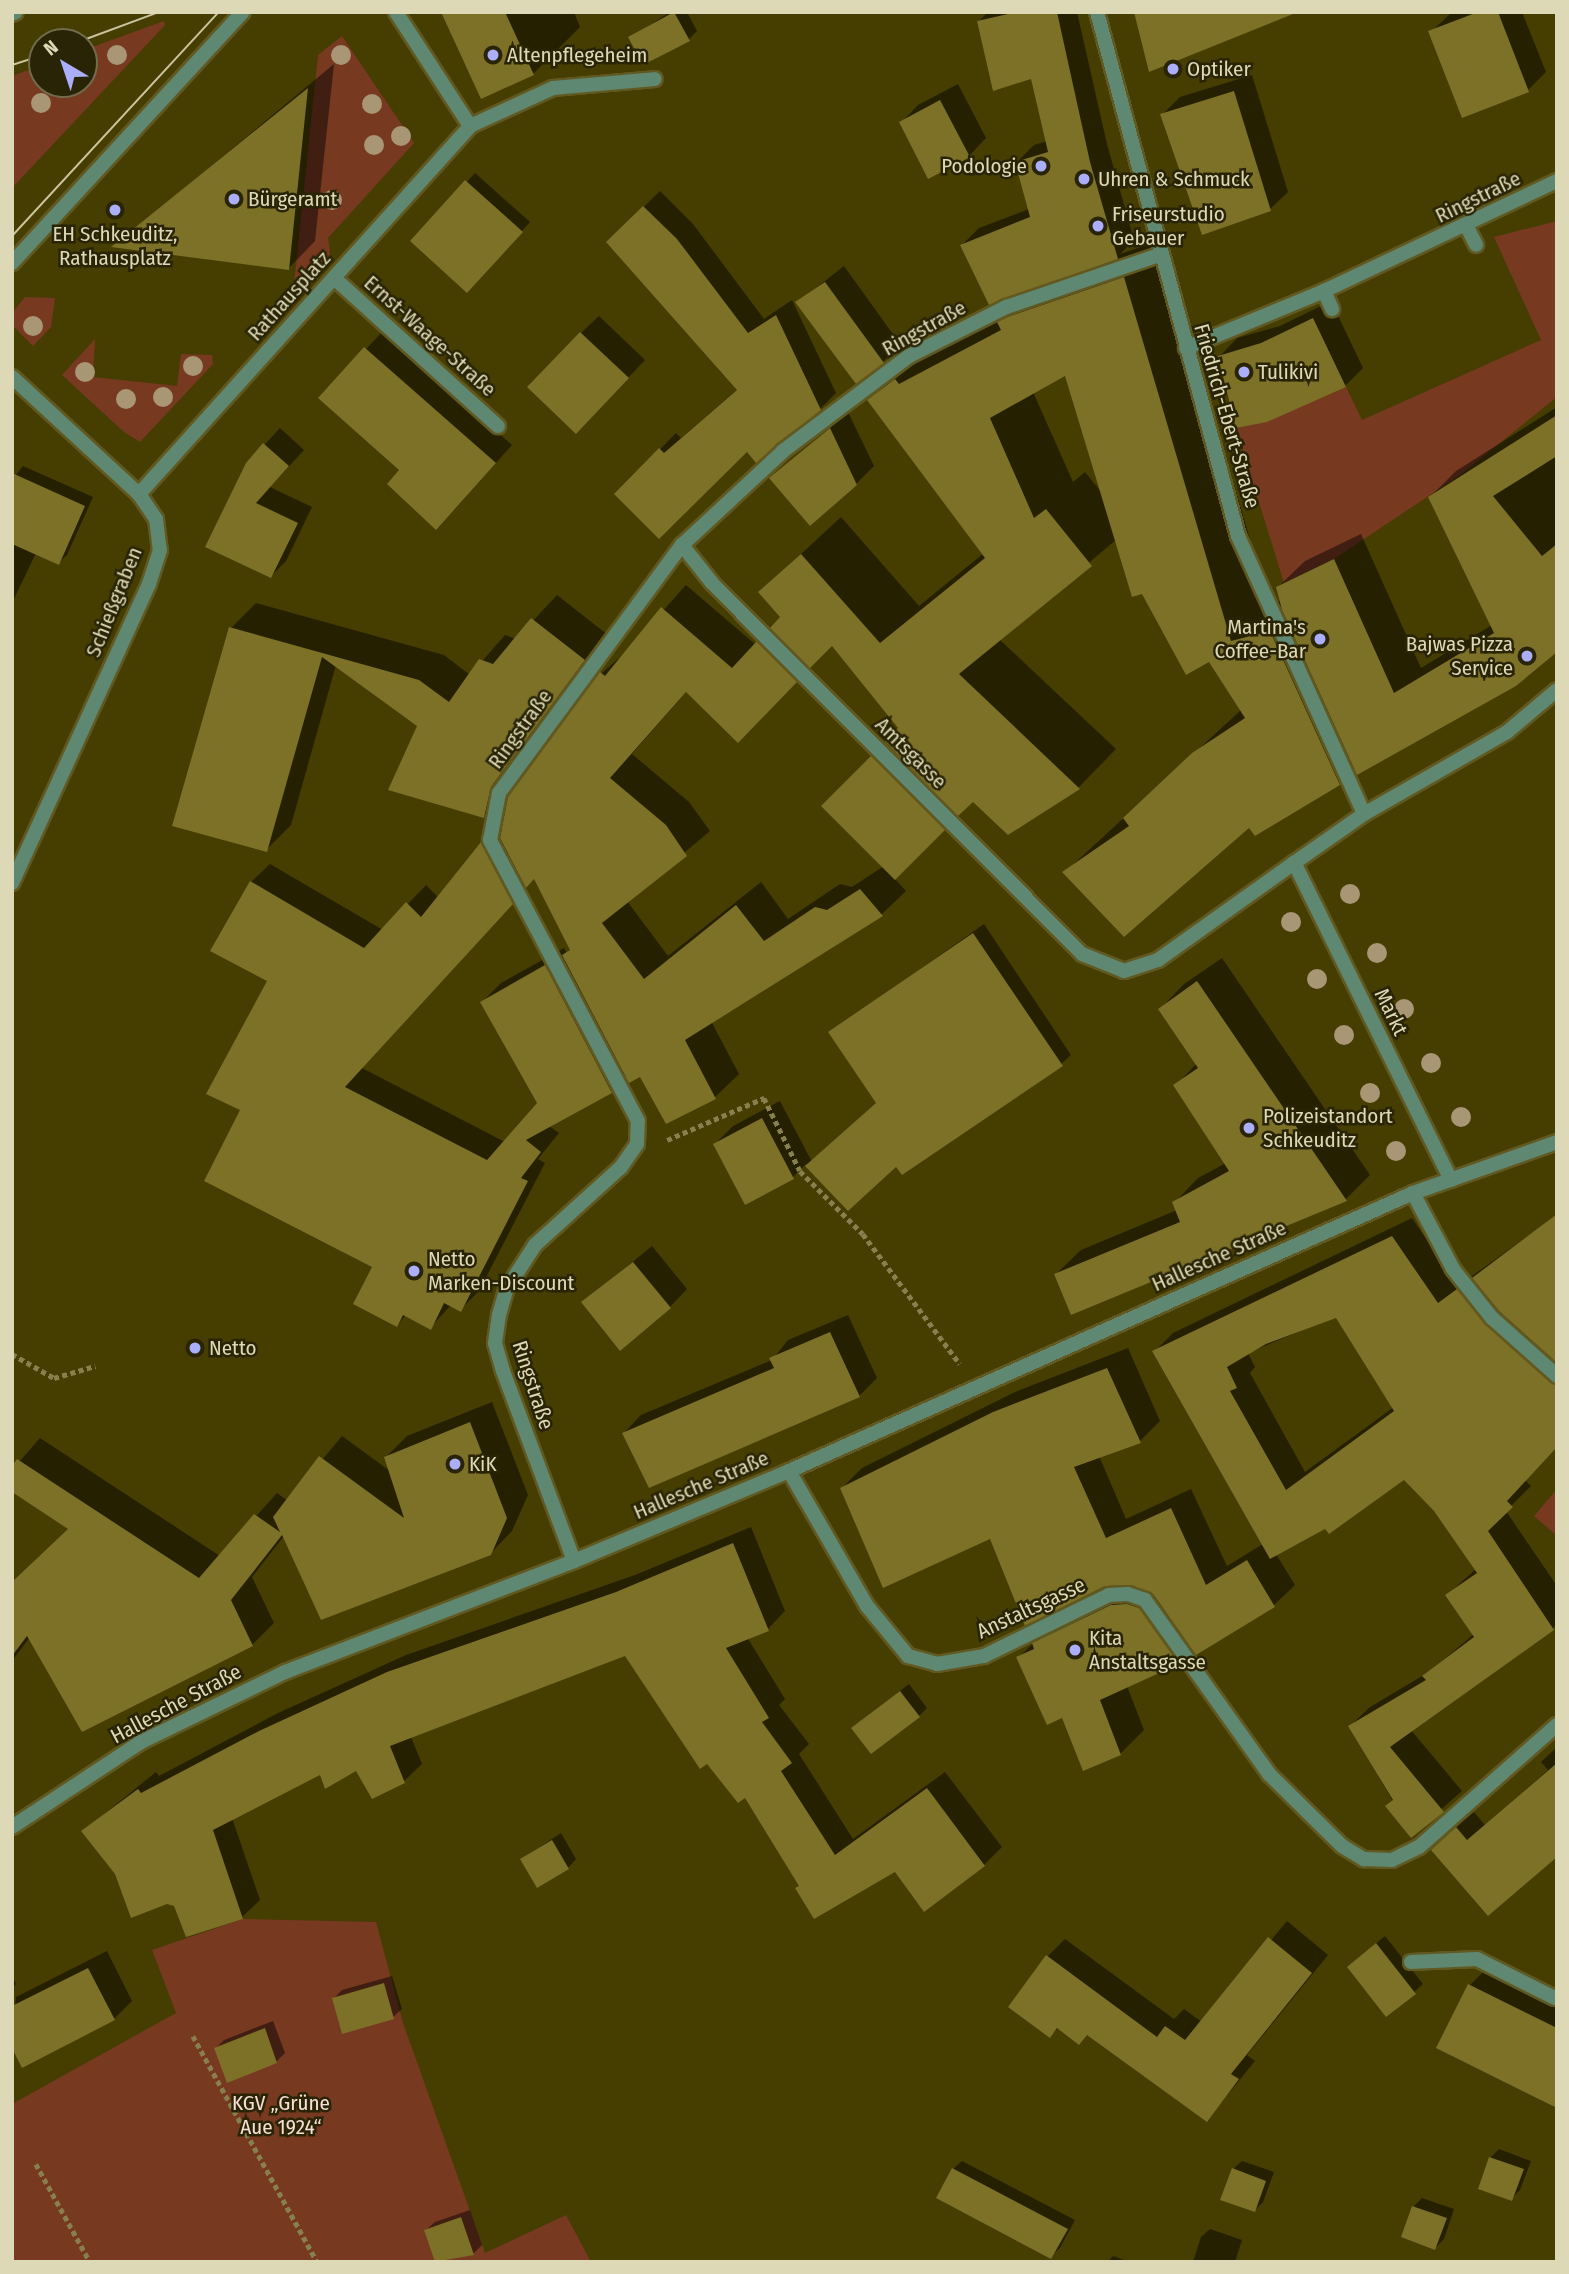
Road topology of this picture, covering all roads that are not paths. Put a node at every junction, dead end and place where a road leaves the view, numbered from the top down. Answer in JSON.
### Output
{"nodes":[{"id":1,"x":243,"y":12,"type":"edge"},
{"id":2,"x":396,"y":12,"type":"edge"},
{"id":3,"x":1097,"y":12,"type":"edge"},
{"id":4,"x":655,"y":79,"type":"dead end"},
{"id":5,"x":470,"y":126,"type":"junction"},
{"id":6,"x":1557,"y":181,"type":"edge"},
{"id":7,"x":1467,"y":227,"type":"junction"},
{"id":8,"x":1476,"y":245,"type":"dead end"},
{"id":9,"x":1159,"y":255,"type":"junction"},
{"id":10,"x":12,"y":262,"type":"edge"},
{"id":11,"x":334,"y":278,"type":"junction"},
{"id":12,"x":1324,"y":291,"type":"junction"},
{"id":13,"x":1332,"y":309,"type":"dead end"},
{"id":14,"x":1186,"y":348,"type":"junction"},
{"id":15,"x":12,"y":377,"type":"edge"},
{"id":16,"x":498,"y":426,"type":"dead end"},
{"id":17,"x":139,"y":494,"type":"junction"},
{"id":18,"x":682,"y":545,"type":"junction"},
{"id":19,"x":1557,"y":690,"type":"edge"},
{"id":20,"x":1364,"y":814,"type":"junction"},
{"id":21,"x":1294,"y":863,"type":"junction"},
{"id":22,"x":12,"y":883,"type":"edge"},
{"id":23,"x":1557,"y":1142,"type":"edge"},
{"id":24,"x":1451,"y":1180,"type":"junction"},
{"id":25,"x":1413,"y":1192,"type":"junction"},
{"id":26,"x":1557,"y":1376,"type":"edge"},
{"id":27,"x":789,"y":1471,"type":"junction"},
{"id":28,"x":574,"y":1561,"type":"junction"},
{"id":29,"x":1557,"y":1725,"type":"edge"},
{"id":30,"x":12,"y":1828,"type":"edge"},
{"id":31,"x":1410,"y":1962,"type":"dead end"},
{"id":32,"x":1556,"y":1997,"type":"edge"}],
"edges":[{"from":1,"to":10,"type":"street"},
{"from":2,"to":5,"type":"street"},
{"from":3,"to":9,"type":"street","name":"Friedrich-Ebert-Straße"},
{"from":4,"to":5,"type":"street"},
{"from":5,"to":11,"type":"street","name":"Rathausplatz"},
{"from":6,"to":7,"type":"street","name":"Ringstraße"},
{"from":7,"to":8,"type":"street"},
{"from":7,"to":12,"type":"street","name":"Ringstraße"},
{"from":9,"to":14,"type":"street","name":"Friedrich-Ebert-Straße"},
{"from":9,"to":18,"type":"street","name":"Ringstraße"},
{"from":11,"to":16,"type":"street","name":"Ernst-Waage-Straße"},
{"from":11,"to":17,"type":"street","name":"Rathausplatz"},
{"from":12,"to":13,"type":"street"},
{"from":12,"to":14,"type":"street","name":"Ringstraße"},
{"from":14,"to":20,"type":"street","name":"Friedrich-Ebert-Straße"},
{"from":15,"to":17,"type":"street","name":"Schießgraben"},
{"from":17,"to":22,"type":"street","name":"Schießgraben"},
{"from":18,"to":21,"type":"street","name":"Amtsgasse"},
{"from":18,"to":28,"type":"street","name":"Ringstraße"},
{"from":19,"to":20,"type":"street"},
{"from":20,"to":21,"type":"street"},
{"from":21,"to":24,"type":"street","name":"Markt"},
{"from":23,"to":24,"type":"street"},
{"from":24,"to":25,"type":"street"},
{"from":25,"to":26,"type":"street"},
{"from":25,"to":27,"type":"street","name":"Hallesche Straße"},
{"from":27,"to":28,"type":"street","name":"Hallesche Straße"},
{"from":27,"to":29,"type":"street","name":"Anstaltsgasse"},
{"from":28,"to":30,"type":"street","name":"Hallesche Straße"},
{"from":31,"to":32,"type":"street"}]}
